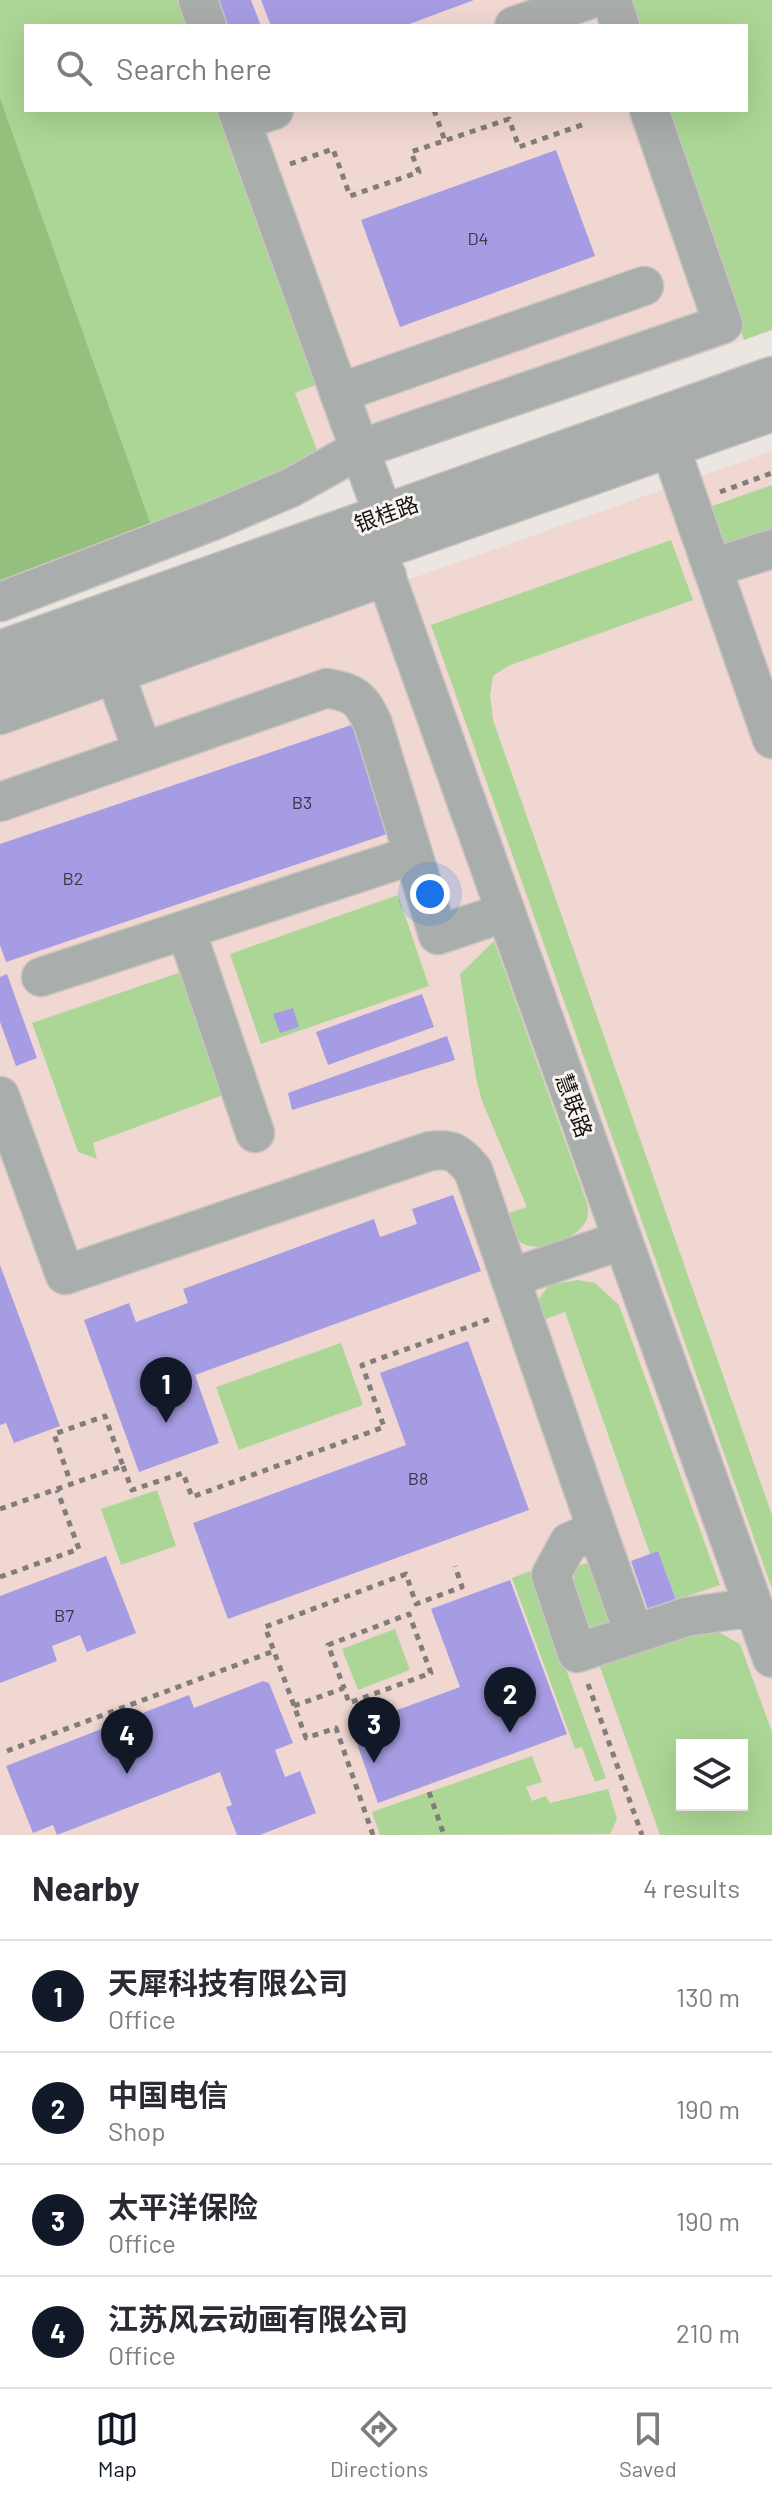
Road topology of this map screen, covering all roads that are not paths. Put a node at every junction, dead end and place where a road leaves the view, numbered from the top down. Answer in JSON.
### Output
{"nodes":[{"id":1,"x":198,"y":0,"type":"edge"},
{"id":2,"x":588,"y":0,"type":"edge"},
{"id":3,"x":612,"y":0,"type":"edge"},
{"id":4,"x":206,"y":24,"type":"edge"},
{"id":5,"x":520,"y":24,"type":"edge"},
{"id":6,"x":619,"y":24,"type":"edge"},
{"id":7,"x":650,"y":112,"type":"edge"},
{"id":8,"x":251,"y":114,"type":"edge"},
{"id":9,"x":644,"y":286,"type":"dead end"},
{"id":10,"x":772,"y":376,"type":"edge"},
{"id":11,"x":339,"y":393,"type":"junction"},
{"id":12,"x":772,"y":412,"type":"edge"},
{"id":13,"x":665,"y":432,"type":"junction"},
{"id":14,"x":360,"y":449,"type":"junction"},
{"id":15,"x":382,"y":547,"type":"junction"},
{"id":16,"x":772,"y":549,"type":"edge"},
{"id":17,"x":712,"y":568,"type":"junction"},
{"id":18,"x":0,"y":602,"type":"edge"},
{"id":19,"x":0,"y":650,"type":"edge"},
{"id":20,"x":115,"y":674,"type":"junction"},
{"id":21,"x":0,"y":684,"type":"edge"},
{"id":22,"x":0,"y":715,"type":"edge"},
{"id":23,"x":772,"y":739,"type":"edge"},
{"id":24,"x":143,"y":752,"type":"junction"},
{"id":25,"x":0,"y":802,"type":"edge"},
{"id":26,"x":413,"y":855,"type":"junction"},
{"id":27,"x":506,"y":912,"type":"junction"},
{"id":28,"x":186,"y":930,"type":"junction"},
{"id":29,"x":41,"y":977,"type":"dead end"},
{"id":30,"x":0,"y":1096,"type":"edge"},
{"id":31,"x":255,"y":1133,"type":"dead end"},
{"id":32,"x":623,"y":1240,"type":"junction"},
{"id":33,"x":516,"y":1293,"type":"junction"},
{"id":34,"x":597,"y":1530,"type":"junction"},
{"id":35,"x":754,"y":1607,"type":"junction"},
{"id":36,"x":634,"y":1634,"type":"junction"},
{"id":37,"x":772,"y":1658,"type":"edge"}],
"edges":[{"from":1,"to":4,"type":"street"},
{"from":2,"to":5,"type":"street"},
{"from":3,"to":6,"type":"street"},
{"from":7,"to":14,"type":"street"},
{"from":8,"to":11,"type":"street","name":"慧联路"},
{"from":9,"to":11,"type":"street"},
{"from":10,"to":13,"type":"street","name":"银桂路"},
{"from":11,"to":14,"type":"street","name":"慧联路"},
{"from":12,"to":13,"type":"street","name":"银桂路"},
{"from":13,"to":15,"type":"street","name":"银桂路"},
{"from":13,"to":17,"type":"street"},
{"from":14,"to":15,"type":"street","name":"慧联路"},
{"from":14,"to":18,"type":"street"},
{"from":15,"to":19,"type":"street","name":"银桂路"},
{"from":15,"to":20,"type":"street"},
{"from":15,"to":21,"type":"street","name":"银桂路"},
{"from":15,"to":27,"type":"street","name":"慧联路"},
{"from":16,"to":17,"type":"street"},
{"from":17,"to":23,"type":"street"},
{"from":20,"to":22,"type":"street"},
{"from":20,"to":24,"type":"street"},
{"from":24,"to":25,"type":"street"},
{"from":24,"to":26,"type":"street"},
{"from":26,"to":27,"type":"street"},
{"from":26,"to":28,"type":"street"},
{"from":27,"to":32,"type":"street","name":"慧联路"},
{"from":28,"to":29,"type":"street"},
{"from":28,"to":31,"type":"street"},
{"from":30,"to":33,"type":"street"},
{"from":32,"to":33,"type":"street"},
{"from":32,"to":35,"type":"street","name":"慧联路"},
{"from":33,"to":34,"type":"street"},
{"from":34,"to":36,"type":"street"},
{"from":34,"to":36,"type":"street"},
{"from":35,"to":36,"type":"street"},
{"from":35,"to":37,"type":"street","name":"慧联路"}]}
